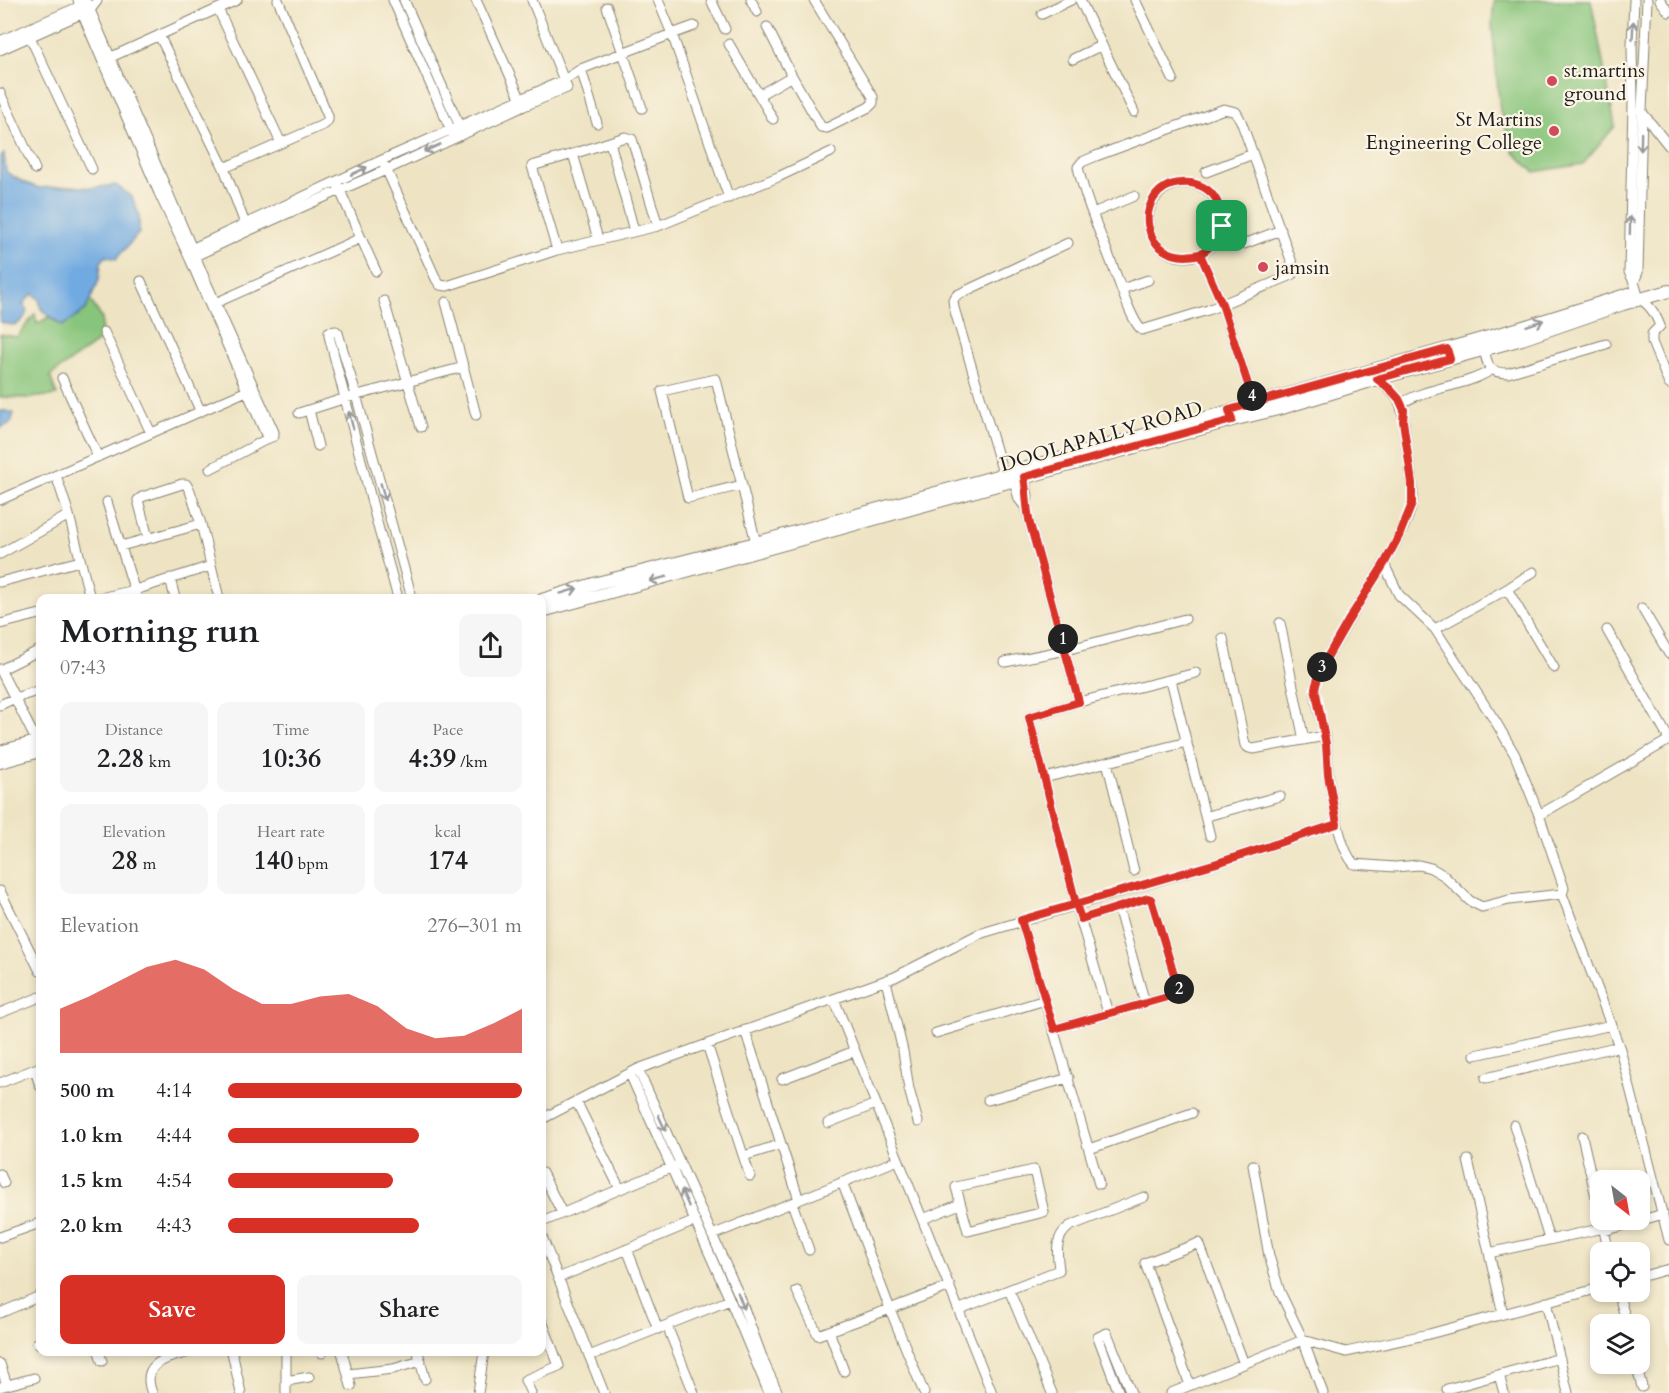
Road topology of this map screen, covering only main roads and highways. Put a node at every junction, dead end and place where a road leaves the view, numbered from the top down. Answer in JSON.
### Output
{"nodes":[{"id":1,"x":1669,"y":283,"type":"edge"},
{"id":2,"x":1636,"y":291,"type":"junction"},
{"id":3,"x":1669,"y":291,"type":"edge"},
{"id":4,"x":1448,"y":354,"type":"junction"},
{"id":5,"x":1230,"y":415,"type":"junction"},
{"id":6,"x":546,"y":599,"type":"edge"},
{"id":7,"x":546,"y":610,"type":"edge"},
{"id":8,"x":36,"y":746,"type":"edge"},
{"id":9,"x":36,"y":747,"type":"edge"},
{"id":10,"x":0,"y":752,"type":"edge"},
{"id":11,"x":0,"y":762,"type":"edge"}],
"edges":[{"from":1,"to":2,"type":"main road"},
{"from":2,"to":3,"type":"main road","name":"DOOLAPALLY ROAD"},
{"from":4,"to":2,"type":"main road","one_way":true},
{"from":2,"to":4,"type":"main road","name":"DOOLAPALLY ROAD"},
{"from":4,"to":5,"type":"main road"},
{"from":4,"to":5,"type":"main road","name":"DOOLAPALLY ROAD"},
{"from":6,"to":5,"type":"main road","one_way":true},
{"from":5,"to":7,"type":"main road","name":"DOOLAPALLY ROAD","one_way":true},
{"from":8,"to":10,"type":"main road"},
{"from":9,"to":11,"type":"main road"}]}
